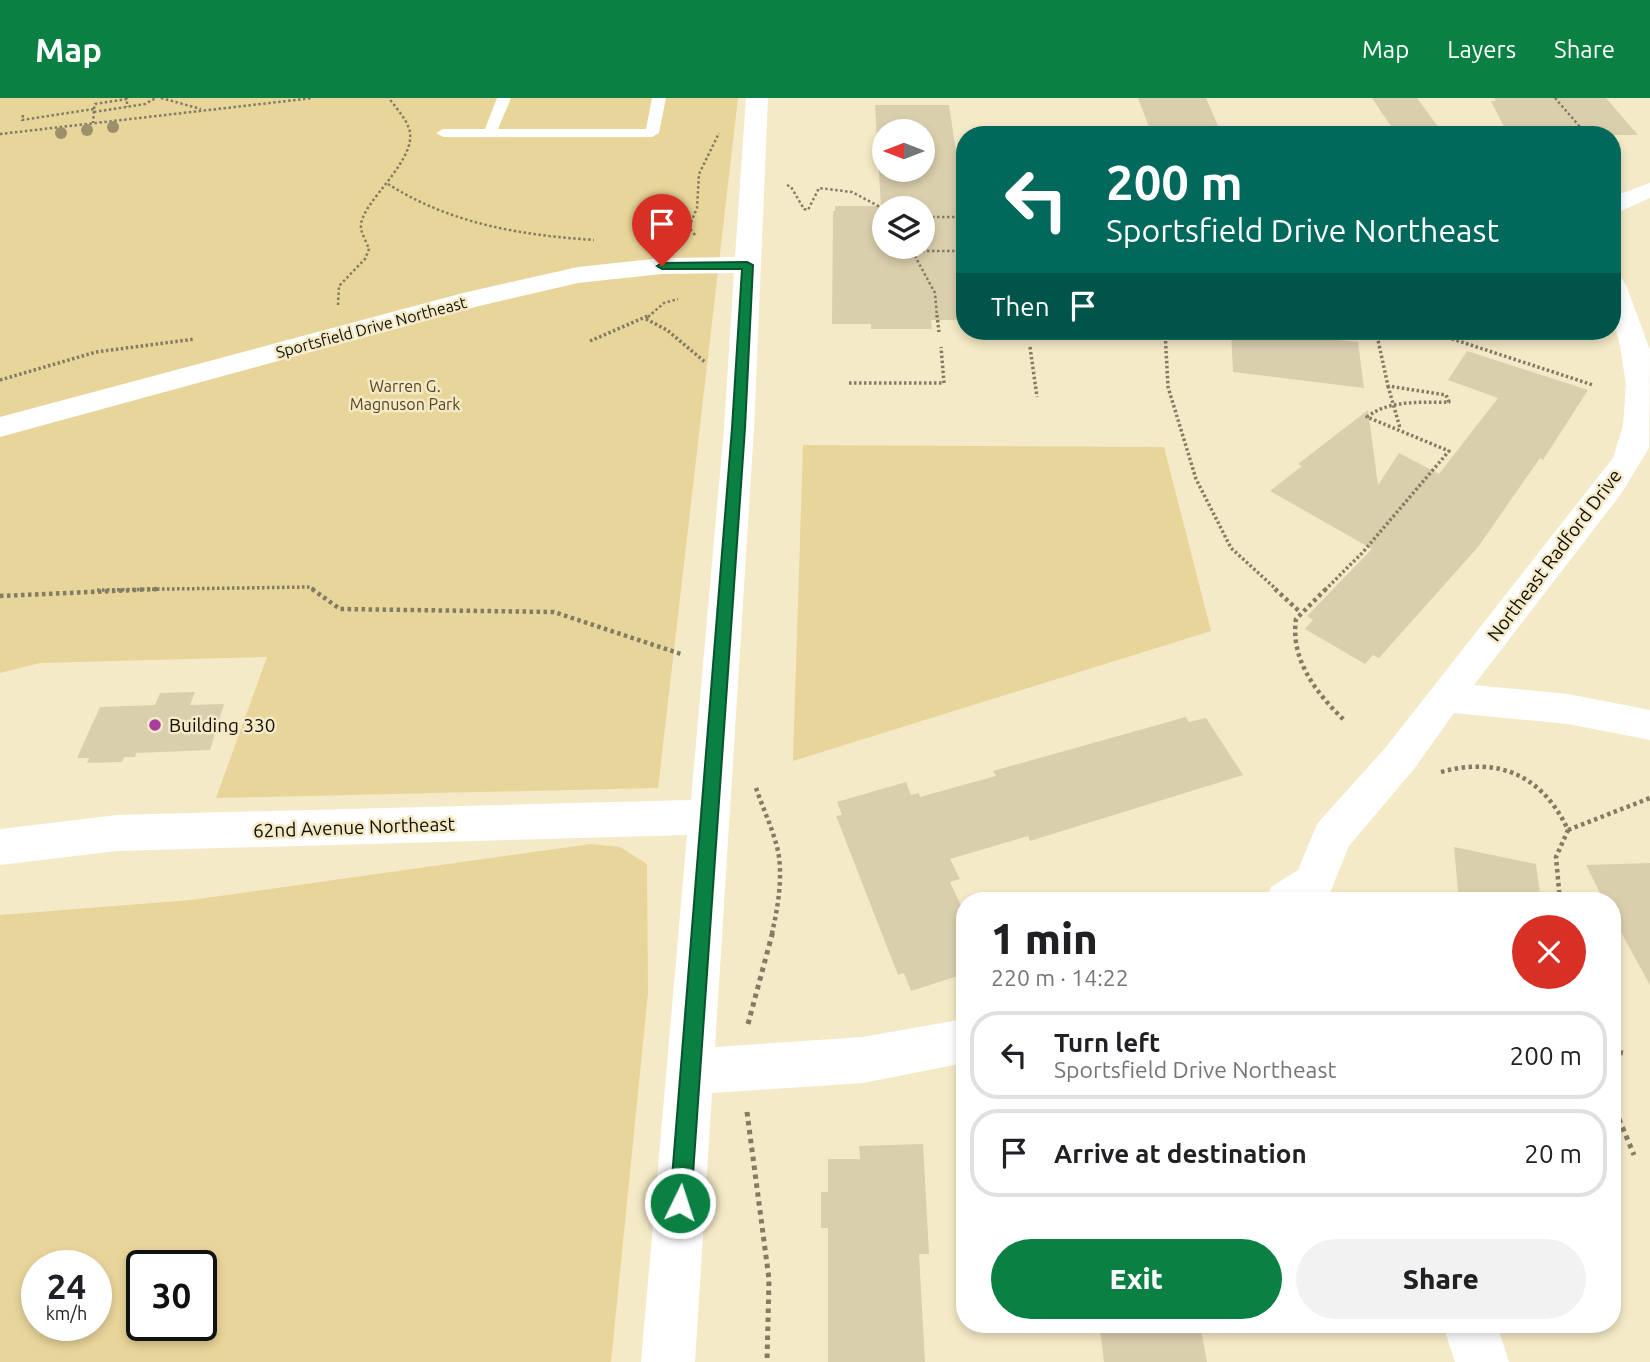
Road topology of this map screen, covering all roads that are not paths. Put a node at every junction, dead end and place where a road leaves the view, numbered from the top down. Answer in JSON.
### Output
{"nodes":[{"id":1,"x":504,"y":98,"type":"edge"},
{"id":2,"x":659,"y":98,"type":"edge"},
{"id":3,"x":757,"y":98,"type":"edge"},
{"id":4,"x":443,"y":133,"type":"dead end"},
{"id":5,"x":490,"y":133,"type":"junction"},
{"id":6,"x":1650,"y":190,"type":"edge"},
{"id":7,"x":1621,"y":202,"type":"edge"},
{"id":8,"x":747,"y":265,"type":"junction"},
{"id":9,"x":1621,"y":304,"type":"edge"},
{"id":10,"x":0,"y":427,"type":"edge"},
{"id":11,"x":1444,"y":696,"type":"junction"},
{"id":12,"x":1650,"y":725,"type":"edge"},
{"id":13,"x":710,"y":817,"type":"junction"},
{"id":14,"x":0,"y":847,"type":"edge"},
{"id":15,"x":1310,"y":892,"type":"edge"},
{"id":16,"x":956,"y":1043,"type":"edge"},
{"id":17,"x":690,"y":1071,"type":"junction"},
{"id":18,"x":1473,"y":1333,"type":"edge"},
{"id":19,"x":668,"y":1362,"type":"edge"},
{"id":20,"x":1482,"y":1362,"type":"edge"}],
"edges":[{"from":1,"to":5,"type":"lane"},
{"from":2,"to":5,"type":"lane"},
{"from":3,"to":8,"type":"street"},
{"from":4,"to":5,"type":"lane"},
{"from":6,"to":7,"type":"street"},
{"from":8,"to":10,"type":"street","name":"Sportsfield Drive Northeast"},
{"from":8,"to":13,"type":"street"},
{"from":9,"to":11,"type":"street","name":"Northeast Radford Drive"},
{"from":11,"to":12,"type":"street"},
{"from":11,"to":15,"type":"street","name":"Northeast Radford Drive"},
{"from":13,"to":14,"type":"street","name":"62nd Avenue Northeast"},
{"from":13,"to":17,"type":"street"},
{"from":16,"to":17,"type":"street"},
{"from":17,"to":19,"type":"street"},
{"from":18,"to":20,"type":"street"}]}
